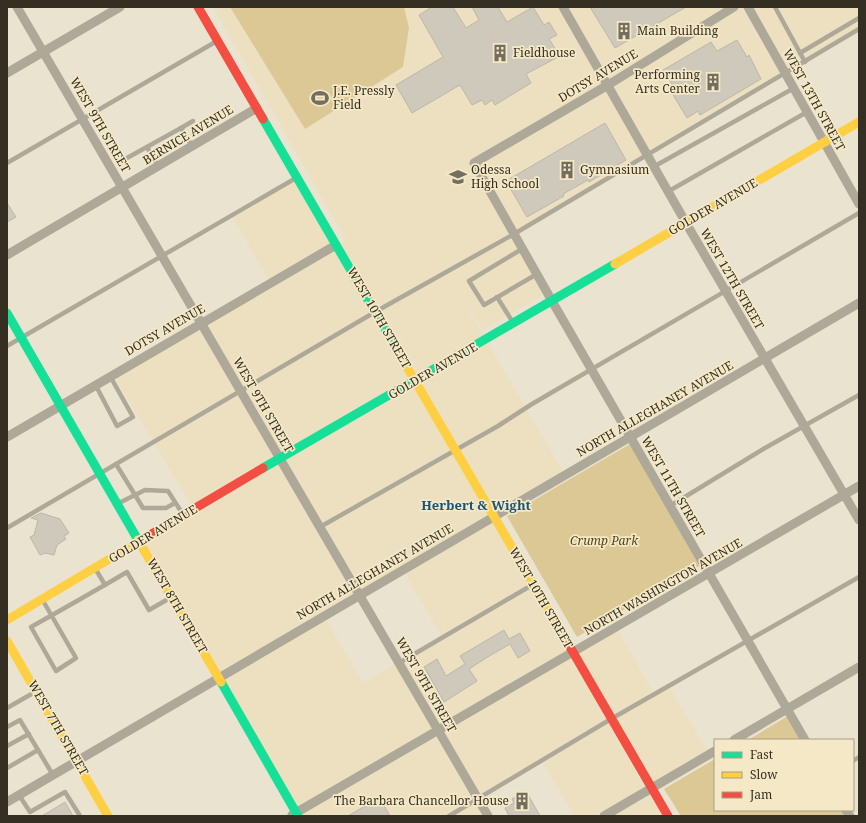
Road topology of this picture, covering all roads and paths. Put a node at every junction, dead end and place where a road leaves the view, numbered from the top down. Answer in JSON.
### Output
{"nodes":[{"id":1,"x":17,"y":7,"type":"edge"},
{"id":2,"x":120,"y":7,"type":"edge"},
{"id":3,"x":198,"y":7,"type":"edge"},
{"id":4,"x":563,"y":7,"type":"edge"},
{"id":5,"x":734,"y":7,"type":"edge"},
{"id":6,"x":748,"y":7,"type":"edge"},
{"id":7,"x":776,"y":7,"type":"edge"},
{"id":8,"x":859,"y":18,"type":"edge"},
{"id":9,"x":847,"y":25,"type":"junction"},
{"id":10,"x":859,"y":29,"type":"edge"},
{"id":11,"x":851,"y":34,"type":"junction"},
{"id":12,"x":827,"y":38,"type":"junction"},
{"id":13,"x":218,"y":40,"type":"junction"},
{"id":14,"x":832,"y":45,"type":"junction"},
{"id":15,"x":43,"y":52,"type":"junction"},
{"id":16,"x":800,"y":53,"type":"junction"},
{"id":17,"x":805,"y":62,"type":"junction"},
{"id":18,"x":7,"y":73,"type":"edge"},
{"id":19,"x":786,"y":73,"type":"junction"},
{"id":20,"x":608,"y":85,"type":"junction"},
{"id":21,"x":794,"y":88,"type":"junction"},
{"id":22,"x":257,"y":108,"type":"junction"},
{"id":23,"x":808,"y":112,"type":"junction"},
{"id":24,"x":82,"y":118,"type":"junction"},
{"id":25,"x":193,"y":121,"type":"dead end"},
{"id":26,"x":859,"y":122,"type":"edge"},
{"id":27,"x":181,"y":128,"type":"junction"},
{"id":28,"x":824,"y":142,"type":"junction"},
{"id":29,"x":192,"y":146,"type":"junction"},
{"id":30,"x":147,"y":147,"type":"junction"},
{"id":31,"x":647,"y":154,"type":"junction"},
{"id":32,"x":126,"y":158,"type":"dead end"},
{"id":33,"x":7,"y":163,"type":"edge"},
{"id":34,"x":474,"y":163,"type":"joint"},
{"id":35,"x":158,"y":166,"type":"junction"},
{"id":36,"x":655,"y":166,"type":"junction"},
{"id":37,"x":297,"y":178,"type":"junction"},
{"id":38,"x":122,"y":188,"type":"junction"},
{"id":39,"x":669,"y":191,"type":"junction"},
{"id":40,"x":859,"y":204,"type":"edge"},
{"id":41,"x":859,"y":213,"type":"edge"},
{"id":42,"x":686,"y":223,"type":"junction"},
{"id":43,"x":514,"y":234,"type":"junction"},
{"id":44,"x":336,"y":245,"type":"junction"},
{"id":45,"x":522,"y":249,"type":"junction"},
{"id":46,"x":7,"y":255,"type":"edge"},
{"id":47,"x":161,"y":255,"type":"junction"},
{"id":48,"x":537,"y":274,"type":"junction"},
{"id":49,"x":726,"y":292,"type":"junction"},
{"id":50,"x":497,"y":297,"type":"junction"},
{"id":51,"x":552,"y":301,"type":"junction"},
{"id":52,"x":859,"y":303,"type":"edge"},
{"id":53,"x":375,"y":312,"type":"junction"},
{"id":54,"x":7,"y":313,"type":"edge"},
{"id":55,"x":201,"y":323,"type":"junction"},
{"id":56,"x":514,"y":324,"type":"junction"},
{"id":57,"x":21,"y":337,"type":"junction"},
{"id":58,"x":7,"y":346,"type":"edge"},
{"id":59,"x":765,"y":358,"type":"junction"},
{"id":60,"x":592,"y":370,"type":"junction"},
{"id":61,"x":110,"y":376,"type":"junction"},
{"id":62,"x":415,"y":381,"type":"junction"},
{"id":63,"x":95,"y":384,"type":"junction"},
{"id":64,"x":240,"y":391,"type":"junction"},
{"id":65,"x":859,"y":395,"type":"edge"},
{"id":66,"x":61,"y":405,"type":"junction"},
{"id":67,"x":805,"y":426,"type":"junction"},
{"id":68,"x":7,"y":436,"type":"edge"},
{"id":69,"x":630,"y":437,"type":"junction"},
{"id":70,"x":455,"y":450,"type":"junction"},
{"id":71,"x":281,"y":459,"type":"junction"},
{"id":72,"x":116,"y":464,"type":"junction"},
{"id":73,"x":100,"y":473,"type":"junction"},
{"id":74,"x":859,"y":486,"type":"edge"},
{"id":75,"x":135,"y":494,"type":"junction"},
{"id":76,"x":845,"y":495,"type":"junction"},
{"id":77,"x":175,"y":503,"type":"junction"},
{"id":78,"x":118,"y":504,"type":"junction"},
{"id":79,"x":670,"y":506,"type":"junction"},
{"id":80,"x":183,"y":515,"type":"junction"},
{"id":81,"x":494,"y":517,"type":"junction"},
{"id":82,"x":859,"y":520,"type":"edge"},
{"id":83,"x":320,"y":527,"type":"junction"},
{"id":84,"x":7,"y":528,"type":"edge"},
{"id":85,"x":140,"y":541,"type":"junction"},
{"id":86,"x":95,"y":568,"type":"junction"},
{"id":87,"x":709,"y":574,"type":"junction"},
{"id":88,"x":859,"y":577,"type":"edge"},
{"id":89,"x":533,"y":584,"type":"junction"},
{"id":90,"x":105,"y":585,"type":"junction"},
{"id":91,"x":360,"y":595,"type":"junction"},
{"id":92,"x":172,"y":597,"type":"junction"},
{"id":93,"x":42,"y":599,"type":"junction"},
{"id":94,"x":52,"y":615,"type":"junction"},
{"id":95,"x":7,"y":620,"type":"edge"},
{"id":96,"x":7,"y":641,"type":"edge"},
{"id":97,"x":748,"y":641,"type":"junction"},
{"id":98,"x":573,"y":653,"type":"junction"},
{"id":99,"x":399,"y":663,"type":"junction"},
{"id":100,"x":859,"y":667,"type":"edge"},
{"id":101,"x":218,"y":678,"type":"junction"},
{"id":102,"x":37,"y":692,"type":"junction"},
{"id":103,"x":7,"y":708,"type":"edge"},
{"id":104,"x":787,"y":709,"type":"junction"},
{"id":105,"x":612,"y":719,"type":"junction"},
{"id":106,"x":7,"y":727,"type":"edge"},
{"id":107,"x":439,"y":731,"type":"junction"},
{"id":108,"x":29,"y":734,"type":"junction"},
{"id":109,"x":736,"y":739,"type":"edge"},
{"id":110,"x":804,"y":739,"type":"edge"},
{"id":111,"x":7,"y":746,"type":"edge"},
{"id":112,"x":38,"y":750,"type":"junction"},
{"id":113,"x":714,"y":752,"type":"edge"},
{"id":114,"x":77,"y":761,"type":"junction"},
{"id":115,"x":7,"y":768,"type":"edge"},
{"id":116,"x":53,"y":775,"type":"junction"},
{"id":117,"x":652,"y":788,"type":"junction"},
{"id":118,"x":19,"y":795,"type":"junction"},
{"id":119,"x":478,"y":799,"type":"junction"},
{"id":120,"x":7,"y":802,"type":"edge"},
{"id":121,"x":295,"y":815,"type":"edge"},
{"id":122,"x":80,"y":816,"type":"edge"},
{"id":123,"x":108,"y":816,"type":"edge"},
{"id":124,"x":449,"y":816,"type":"edge"},
{"id":125,"x":488,"y":816,"type":"edge"},
{"id":126,"x":604,"y":816,"type":"edge"},
{"id":127,"x":668,"y":816,"type":"edge"}],
"edges":[{"from":1,"to":15,"type":"street","name":"WEST 9TH STREET"},
{"from":2,"to":15,"type":"street"},
{"from":3,"to":13,"type":"main road","name":"WEST 10TH STREET"},
{"from":4,"to":20,"type":"street","name":"WEST 12TH STREET"},
{"from":5,"to":20,"type":"street","name":"DOTSY AVENUE"},
{"from":6,"to":19,"type":"street","name":"WEST 13TH STREET"},
{"from":7,"to":16,"type":"lane"},
{"from":8,"to":9,"type":"lane"},
{"from":9,"to":11,"type":"lane"},
{"from":9,"to":12,"type":"lane"},
{"from":10,"to":11,"type":"lane"},
{"from":11,"to":14,"type":"lane"},
{"from":12,"to":14,"type":"lane"},
{"from":12,"to":16,"type":"lane"},
{"from":13,"to":22,"type":"main road","name":"WEST 10TH STREET"},
{"from":13,"to":24,"type":"lane"},
{"from":14,"to":17,"type":"lane"},
{"from":15,"to":18,"type":"street"},
{"from":15,"to":24,"type":"street","name":"WEST 9TH STREET"},
{"from":16,"to":17,"type":"lane"},
{"from":17,"to":19,"type":"lane"},
{"from":19,"to":21,"type":"street","name":"WEST 13TH STREET"},
{"from":19,"to":31,"type":"lane"},
{"from":20,"to":31,"type":"street","name":"WEST 12TH STREET"},
{"from":20,"to":34,"type":"street","name":"DOTSY AVENUE"},
{"from":21,"to":23,"type":"street","name":"WEST 13TH STREET"},
{"from":21,"to":36,"type":"lane"},
{"from":22,"to":29,"type":"street","name":"BERNICE AVENUE"},
{"from":22,"to":37,"type":"main road","name":"WEST 10TH STREET"},
{"from":23,"to":28,"type":"street","name":"WEST 13TH STREET"},
{"from":23,"to":39,"type":"lane"},
{"from":24,"to":33,"type":"lane"},
{"from":24,"to":38,"type":"street","name":"WEST 9TH STREET"},
{"from":25,"to":27,"type":"lane"},
{"from":26,"to":28,"type":"main road","name":"GOLDER AVENUE"},
{"from":27,"to":29,"type":"lane"},
{"from":27,"to":30,"type":"lane"},
{"from":28,"to":40,"type":"street","name":"WEST 13TH STREET"},
{"from":28,"to":42,"type":"main road","name":"GOLDER AVENUE"},
{"from":29,"to":35,"type":"street","name":"BERNICE AVENUE"},
{"from":30,"to":32,"type":"lane"},
{"from":30,"to":35,"type":"lane"},
{"from":31,"to":36,"type":"street","name":"WEST 12TH STREET"},
{"from":31,"to":43,"type":"lane"},
{"from":34,"to":43,"type":"street","name":"WEST 11TH STREET"},
{"from":35,"to":38,"type":"street","name":"BERNICE AVENUE"},
{"from":36,"to":39,"type":"street","name":"WEST 12TH STREET"},
{"from":37,"to":44,"type":"main road","name":"WEST 10TH STREET"},
{"from":37,"to":47,"type":"lane"},
{"from":38,"to":46,"type":"street","name":"BERNICE AVENUE"},
{"from":38,"to":47,"type":"street","name":"WEST 9TH STREET"},
{"from":39,"to":42,"type":"street","name":"WEST 12TH STREET"},
{"from":41,"to":49,"type":"lane"},
{"from":42,"to":49,"type":"street","name":"WEST 12TH STREET"},
{"from":42,"to":51,"type":"main road","name":"GOLDER AVENUE"},
{"from":43,"to":45,"type":"street","name":"WEST 11TH STREET"},
{"from":43,"to":53,"type":"lane"},
{"from":44,"to":53,"type":"main road","name":"WEST 10TH STREET"},
{"from":44,"to":55,"type":"street","name":"DOTSY AVENUE"},
{"from":45,"to":48,"type":"street","name":"WEST 11TH STREET"},
{"from":45,"to":50,"type":"lane"},
{"from":47,"to":55,"type":"street","name":"WEST 9TH STREET"},
{"from":47,"to":57,"type":"lane"},
{"from":48,"to":50,"type":"lane"},
{"from":48,"to":51,"type":"street","name":"WEST 11TH STREET"},
{"from":49,"to":59,"type":"street","name":"WEST 12TH STREET"},
{"from":49,"to":60,"type":"lane"},
{"from":50,"to":56,"type":"lane"},
{"from":51,"to":56,"type":"main road","name":"GOLDER AVENUE"},
{"from":51,"to":60,"type":"street","name":"WEST 11TH STREET"},
{"from":52,"to":59,"type":"street","name":"NORTH ALLEGHANEY AVENUE"},
{"from":53,"to":62,"type":"main road","name":"WEST 10TH STREET"},
{"from":53,"to":64,"type":"lane"},
{"from":54,"to":57,"type":"main road","name":"WEST 8TH STREET"},
{"from":55,"to":61,"type":"street","name":"DOTSY AVENUE"},
{"from":55,"to":64,"type":"street","name":"WEST 9TH STREET"},
{"from":56,"to":62,"type":"main road","name":"GOLDER AVENUE"},
{"from":57,"to":58,"type":"lane"},
{"from":57,"to":66,"type":"main road","name":"WEST 8TH STREET"},
{"from":59,"to":67,"type":"street","name":"WEST 12TH STREET"},
{"from":59,"to":69,"type":"street","name":"NORTH ALLEGHANEY AVENUE"},
{"from":60,"to":69,"type":"street","name":"WEST 11TH STREET"},
{"from":60,"to":70,"type":"lane"},
{"from":61,"to":63,"type":"street","name":"DOTSY AVENUE"},
{"from":61,"to":63,"type":"lane"},
{"from":62,"to":70,"type":"main road","name":"WEST 10TH STREET"},
{"from":62,"to":71,"type":"main road","name":"GOLDER AVENUE"},
{"from":63,"to":66,"type":"street","name":"DOTSY AVENUE"},
{"from":64,"to":71,"type":"street","name":"WEST 9TH STREET"},
{"from":64,"to":72,"type":"lane"},
{"from":65,"to":67,"type":"lane"},
{"from":66,"to":68,"type":"street","name":"DOTSY AVENUE"},
{"from":66,"to":73,"type":"main road","name":"WEST 8TH STREET"},
{"from":67,"to":76,"type":"street","name":"WEST 12TH STREET"},
{"from":67,"to":79,"type":"lane"},
{"from":69,"to":79,"type":"street","name":"WEST 11TH STREET"},
{"from":69,"to":81,"type":"street","name":"NORTH ALLEGHANEY AVENUE"},
{"from":70,"to":81,"type":"main road","name":"WEST 10TH STREET"},
{"from":70,"to":83,"type":"lane"},
{"from":71,"to":80,"type":"main road","name":"GOLDER AVENUE"},
{"from":71,"to":83,"type":"street","name":"WEST 9TH STREET"},
{"from":72,"to":73,"type":"lane"},
{"from":72,"to":75,"type":"lane"},
{"from":73,"to":78,"type":"main road","name":"WEST 8TH STREET"},
{"from":73,"to":84,"type":"lane"},
{"from":74,"to":76,"type":"street","name":"NORTH WASHINGTON AVENUE"},
{"from":75,"to":77,"type":"lane"},
{"from":75,"to":77,"type":"lane"},
{"from":75,"to":78,"type":"lane"},
{"from":76,"to":82,"type":"street","name":"WEST 12TH STREET"},
{"from":76,"to":87,"type":"street","name":"NORTH WASHINGTON AVENUE"},
{"from":77,"to":80,"type":"lane"},
{"from":78,"to":85,"type":"main road","name":"WEST 8TH STREET"},
{"from":79,"to":87,"type":"street","name":"WEST 11TH STREET"},
{"from":80,"to":85,"type":"main road","name":"GOLDER AVENUE"},
{"from":81,"to":89,"type":"main road","name":"WEST 10TH STREET"},
{"from":81,"to":91,"type":"street","name":"NORTH ALLEGHANEY AVENUE"},
{"from":83,"to":91,"type":"street","name":"WEST 9TH STREET"},
{"from":85,"to":86,"type":"main road","name":"GOLDER AVENUE"},
{"from":85,"to":92,"type":"main road","name":"WEST 8TH STREET"},
{"from":86,"to":90,"type":"lane"},
{"from":86,"to":93,"type":"main road","name":"GOLDER AVENUE"},
{"from":87,"to":97,"type":"street","name":"WEST 11TH STREET"},
{"from":87,"to":98,"type":"street","name":"NORTH WASHINGTON AVENUE"},
{"from":88,"to":97,"type":"lane"},
{"from":89,"to":98,"type":"main road","name":"WEST 10TH STREET"},
{"from":89,"to":99,"type":"lane"},
{"from":90,"to":92,"type":"lane"},
{"from":90,"to":94,"type":"lane"},
{"from":91,"to":99,"type":"street","name":"WEST 9TH STREET"},
{"from":91,"to":101,"type":"street","name":"NORTH ALLEGHANEY AVENUE"},
{"from":92,"to":101,"type":"main road","name":"WEST 8TH STREET"},
{"from":93,"to":94,"type":"lane"},
{"from":93,"to":95,"type":"main road","name":"GOLDER AVENUE"},
{"from":94,"to":94,"type":"lane"},
{"from":96,"to":102,"type":"main road","name":"WEST 7TH STREET"},
{"from":97,"to":104,"type":"street","name":"WEST 11TH STREET"},
{"from":97,"to":105,"type":"lane"},
{"from":98,"to":105,"type":"main road","name":"WEST 10TH STREET"},
{"from":98,"to":107,"type":"street","name":"NORTH WASHINGTON AVENUE"},
{"from":99,"to":107,"type":"street","name":"WEST 9TH STREET"},
{"from":100,"to":104,"type":"street"},
{"from":101,"to":114,"type":"street","name":"NORTH ALLEGHANEY AVENUE"},
{"from":101,"to":121,"type":"main road","name":"WEST 8TH STREET"},
{"from":102,"to":103,"type":"lane"},
{"from":102,"to":114,"type":"main road","name":"WEST 7TH STREET"},
{"from":104,"to":109,"type":"street"},
{"from":104,"to":110,"type":"street","name":"WEST 11TH STREET"},
{"from":105,"to":117,"type":"main road","name":"WEST 10TH STREET"},
{"from":105,"to":119,"type":"lane"},
{"from":106,"to":108,"type":"lane"},
{"from":107,"to":119,"type":"street","name":"WEST 9TH STREET"},
{"from":107,"to":121,"type":"street","name":"NORTH WASHINGTON AVENUE"},
{"from":108,"to":111,"type":"lane"},
{"from":108,"to":112,"type":"lane"},
{"from":112,"to":115,"type":"lane"},
{"from":112,"to":116,"type":"lane"},
{"from":113,"to":117,"type":"street"},
{"from":114,"to":116,"type":"street","name":"NORTH ALLEGHANEY AVENUE"},
{"from":114,"to":123,"type":"main road","name":"WEST 7TH STREET"},
{"from":116,"to":118,"type":"street","name":"NORTH ALLEGHANEY AVENUE"},
{"from":117,"to":126,"type":"street"},
{"from":117,"to":127,"type":"main road","name":"WEST 10TH STREET"},
{"from":118,"to":120,"type":"street","name":"NORTH ALLEGHANEY AVENUE"},
{"from":118,"to":122,"type":"lane"},
{"from":119,"to":124,"type":"lane"},
{"from":119,"to":125,"type":"street","name":"WEST 9TH STREET"}]}
